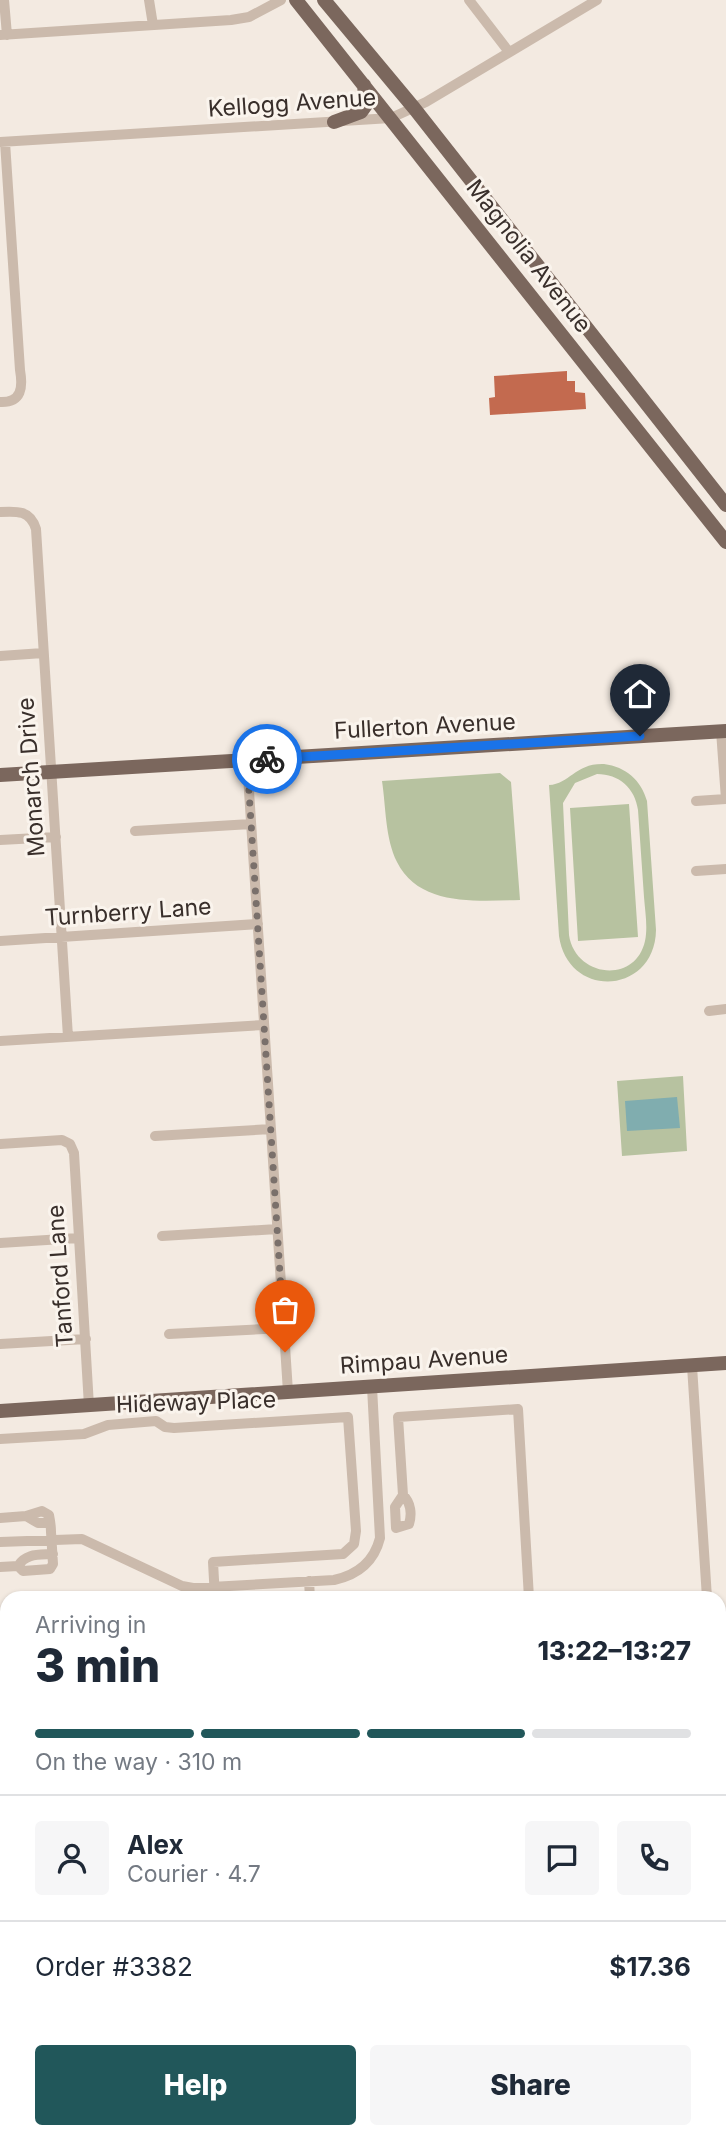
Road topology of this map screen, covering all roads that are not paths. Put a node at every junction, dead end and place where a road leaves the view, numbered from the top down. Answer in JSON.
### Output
{"nodes":[{"id":1,"x":4,"y":0,"type":"edge"},
{"id":2,"x":149,"y":0,"type":"edge"},
{"id":3,"x":281,"y":0,"type":"edge"},
{"id":4,"x":296,"y":0,"type":"edge"},
{"id":5,"x":324,"y":0,"type":"edge"},
{"id":6,"x":469,"y":0,"type":"edge"},
{"id":7,"x":597,"y":0,"type":"edge"},
{"id":8,"x":153,"y":25,"type":"junction"},
{"id":9,"x":3,"y":35,"type":"edge"},
{"id":10,"x":509,"y":52,"type":"junction"},
{"id":11,"x":364,"y":84,"type":"junction"},
{"id":12,"x":414,"y":108,"type":"junction"},
{"id":13,"x":391,"y":118,"type":"junction"},
{"id":14,"x":334,"y":122,"type":"junction"},
{"id":15,"x":2,"y":142,"type":"edge"},
{"id":16,"x":13,"y":270,"type":"junction"},
{"id":17,"x":0,"y":271,"type":"edge"},
{"id":18,"x":587,"y":329,"type":"junction"},
{"id":19,"x":570,"y":344,"type":"junction"},
{"id":20,"x":0,"y":402,"type":"edge"},
{"id":21,"x":726,"y":505,"type":"edge"},
{"id":22,"x":0,"y":512,"type":"edge"},
{"id":23,"x":726,"y":542,"type":"edge"},
{"id":24,"x":43,"y":653,"type":"junction"},
{"id":25,"x":0,"y":656,"type":"edge"},
{"id":26,"x":724,"y":731,"type":"edge"},
{"id":27,"x":247,"y":760,"type":"junction"},
{"id":28,"x":51,"y":772,"type":"junction"},
{"id":29,"x":0,"y":775,"type":"edge"},
{"id":30,"x":726,"y":799,"type":"edge"},
{"id":31,"x":696,"y":801,"type":"dead end"},
{"id":32,"x":251,"y":824,"type":"junction"},
{"id":33,"x":135,"y":831,"type":"dead end"},
{"id":34,"x":56,"y":837,"type":"junction"},
{"id":35,"x":0,"y":840,"type":"edge"},
{"id":36,"x":726,"y":869,"type":"edge"},
{"id":37,"x":696,"y":871,"type":"dead end"},
{"id":38,"x":258,"y":924,"type":"junction"},
{"id":39,"x":62,"y":937,"type":"junction"},
{"id":40,"x":0,"y":941,"type":"edge"},
{"id":41,"x":726,"y":1009,"type":"edge"},
{"id":42,"x":709,"y":1011,"type":"dead end"},
{"id":43,"x":264,"y":1025,"type":"junction"},
{"id":44,"x":68,"y":1037,"type":"junction"},
{"id":45,"x":0,"y":1041,"type":"edge"},
{"id":46,"x":271,"y":1129,"type":"junction"},
{"id":47,"x":155,"y":1136,"type":"dead end"},
{"id":48,"x":0,"y":1144,"type":"edge"},
{"id":49,"x":277,"y":1229,"type":"junction"},
{"id":50,"x":162,"y":1236,"type":"dead end"},
{"id":51,"x":78,"y":1238,"type":"junction"},
{"id":52,"x":0,"y":1243,"type":"edge"},
{"id":53,"x":283,"y":1328,"type":"junction"},
{"id":54,"x":169,"y":1335,"type":"dead end"},
{"id":55,"x":86,"y":1339,"type":"junction"},
{"id":56,"x":0,"y":1344,"type":"edge"},
{"id":57,"x":726,"y":1363,"type":"edge"},
{"id":58,"x":692,"y":1366,"type":"junction"},
{"id":59,"x":372,"y":1387,"type":"junction"},
{"id":60,"x":288,"y":1392,"type":"junction"},
{"id":61,"x":89,"y":1406,"type":"junction"},
{"id":62,"x":0,"y":1411,"type":"edge"},
{"id":63,"x":0,"y":1438,"type":"edge"},
{"id":64,"x":0,"y":1518,"type":"edge"},
{"id":65,"x":381,"y":1527,"type":"junction"},
{"id":66,"x":52,"y":1539,"type":"junction"},
{"id":67,"x":0,"y":1542,"type":"edge"},
{"id":68,"x":0,"y":1567,"type":"edge"},
{"id":69,"x":309,"y":1581,"type":"junction"},
{"id":70,"x":210,"y":1591,"type":"edge"},
{"id":71,"x":215,"y":1591,"type":"edge"},
{"id":72,"x":224,"y":1591,"type":"edge"},
{"id":73,"x":310,"y":1591,"type":"edge"},
{"id":74,"x":529,"y":1591,"type":"edge"},
{"id":75,"x":707,"y":1591,"type":"edge"}],
"edges":[{"from":1,"to":9,"type":"street"},
{"from":2,"to":8,"type":"street"},
{"from":3,"to":8,"type":"street"},
{"from":4,"to":11,"type":"main road","name":"Magnolia Avenue"},
{"from":5,"to":12,"type":"main road","name":"Magnolia Avenue"},
{"from":6,"to":10,"type":"street"},
{"from":7,"to":10,"type":"street","name":"Kellogg Avenue"},
{"from":8,"to":9,"type":"street"},
{"from":10,"to":12,"type":"street","name":"Kellogg Avenue"},
{"from":11,"to":13,"type":"main road","name":"Magnolia Avenue"},
{"from":11,"to":14,"type":"main road"},
{"from":12,"to":13,"type":"street","name":"Kellogg Avenue"},
{"from":12,"to":18,"type":"main road","name":"Magnolia Avenue"},
{"from":13,"to":14,"type":"street","name":"Kellogg Avenue"},
{"from":13,"to":19,"type":"main road","name":"Magnolia Avenue"},
{"from":14,"to":15,"type":"street","name":"Kellogg Avenue"},
{"from":15,"to":16,"type":"street"},
{"from":16,"to":17,"type":"street"},
{"from":16,"to":20,"type":"street"},
{"from":18,"to":19,"type":"main road"},
{"from":18,"to":21,"type":"main road","name":"Magnolia Avenue"},
{"from":19,"to":23,"type":"main road","name":"Magnolia Avenue"},
{"from":22,"to":24,"type":"street","name":"Monarch Drive"},
{"from":24,"to":25,"type":"street"},
{"from":24,"to":28,"type":"street","name":"Monarch Drive"},
{"from":26,"to":27,"type":"main road","name":"Fullerton Avenue"},
{"from":26,"to":30,"type":"street"},
{"from":27,"to":28,"type":"main road","name":"Fullerton Avenue"},
{"from":27,"to":32,"type":"street"},
{"from":28,"to":29,"type":"main road","name":"Fullerton Avenue"},
{"from":28,"to":34,"type":"street","name":"Monarch Drive"},
{"from":30,"to":31,"type":"street"},
{"from":32,"to":33,"type":"street"},
{"from":32,"to":38,"type":"street"},
{"from":34,"to":35,"type":"street"},
{"from":34,"to":39,"type":"street","name":"Monarch Drive"},
{"from":36,"to":37,"type":"street"},
{"from":38,"to":39,"type":"street","name":"Turnberry Lane"},
{"from":38,"to":43,"type":"street"},
{"from":39,"to":40,"type":"street","name":"Turnberry Lane"},
{"from":39,"to":44,"type":"street","name":"Monarch Drive"},
{"from":41,"to":42,"type":"street"},
{"from":43,"to":44,"type":"street"},
{"from":43,"to":46,"type":"street"},
{"from":44,"to":45,"type":"street"},
{"from":46,"to":47,"type":"street"},
{"from":46,"to":49,"type":"street"},
{"from":48,"to":51,"type":"street","name":"Tanford Lane"},
{"from":49,"to":50,"type":"street"},
{"from":49,"to":53,"type":"street"},
{"from":51,"to":52,"type":"street"},
{"from":51,"to":55,"type":"street","name":"Tanford Lane"},
{"from":53,"to":54,"type":"street"},
{"from":53,"to":60,"type":"street"},
{"from":55,"to":56,"type":"street"},
{"from":55,"to":61,"type":"street","name":"Tanford Lane"},
{"from":57,"to":58,"type":"main road","name":"Rimpau Avenue"},
{"from":58,"to":59,"type":"main road","name":"Rimpau Avenue"},
{"from":58,"to":75,"type":"street"},
{"from":59,"to":60,"type":"main road","name":"Rimpau Avenue"},
{"from":59,"to":65,"type":"street"},
{"from":60,"to":61,"type":"main road","name":"Rimpau Avenue"},
{"from":61,"to":62,"type":"main road","name":"Rimpau Avenue"},
{"from":63,"to":71,"type":"street","name":"Hideway Place"},
{"from":64,"to":66,"type":"street"},
{"from":65,"to":69,"type":"street"},
{"from":65,"to":74,"type":"street"},
{"from":66,"to":67,"type":"street"},
{"from":66,"to":68,"type":"street"},
{"from":66,"to":70,"type":"street"},
{"from":69,"to":72,"type":"street"},
{"from":69,"to":73,"type":"street"}]}
